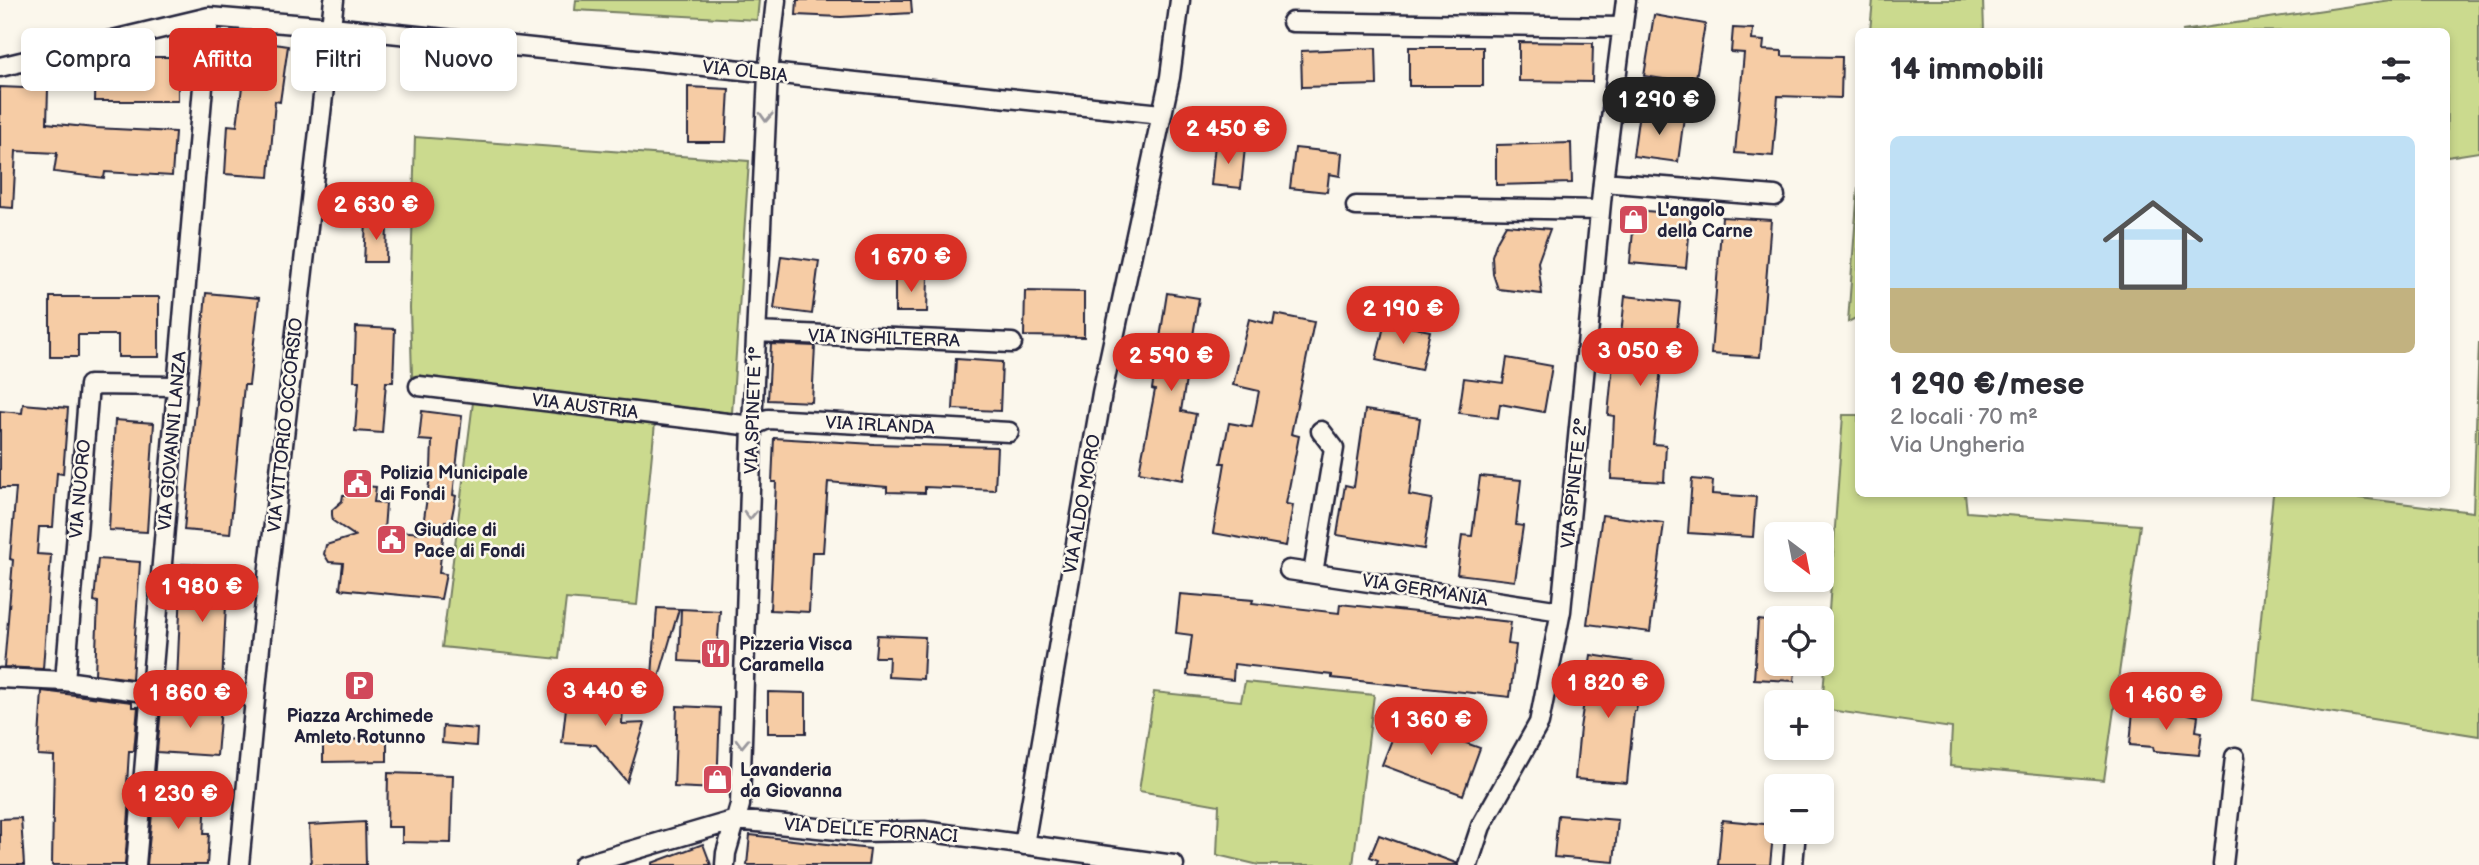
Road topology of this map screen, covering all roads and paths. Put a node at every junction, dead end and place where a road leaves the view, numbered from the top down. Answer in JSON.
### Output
{"nodes":[{"id":1,"x":334,"y":0,"type":"edge"},
{"id":2,"x":776,"y":0,"type":"edge"},
{"id":3,"x":1180,"y":0,"type":"edge"},
{"id":4,"x":1626,"y":0,"type":"edge"},
{"id":5,"x":209,"y":17,"type":"junction"},
{"id":6,"x":1292,"y":22,"type":"dead end"},
{"id":7,"x":332,"y":27,"type":"junction"},
{"id":8,"x":1622,"y":27,"type":"junction"},
{"id":9,"x":0,"y":67,"type":"edge"},
{"id":10,"x":768,"y":73,"type":"junction"},
{"id":11,"x":1161,"y":114,"type":"junction"},
{"id":12,"x":1603,"y":182,"type":"junction"},
{"id":13,"x":1775,"y":196,"type":"dead end"},
{"id":14,"x":1356,"y":206,"type":"dead end"},
{"id":15,"x":1600,"y":210,"type":"junction"},
{"id":16,"x":756,"y":332,"type":"junction"},
{"id":17,"x":1012,"y":343,"type":"dead end"},
{"id":18,"x":176,"y":386,"type":"junction"},
{"id":19,"x":419,"y":386,"type":"dead end"},
{"id":20,"x":752,"y":426,"type":"junction"},
{"id":21,"x":1321,"y":431,"type":"dead end"},
{"id":22,"x":1009,"y":432,"type":"dead end"},
{"id":23,"x":1289,"y":570,"type":"dead end"},
{"id":24,"x":1313,"y":573,"type":"junction"},
{"id":25,"x":1561,"y":611,"type":"junction"},
{"id":26,"x":0,"y":678,"type":"edge"},
{"id":27,"x":65,"y":681,"type":"junction"},
{"id":28,"x":152,"y":693,"type":"junction"},
{"id":29,"x":255,"y":696,"type":"junction"},
{"id":30,"x":2235,"y":757,"type":"dead end"},
{"id":31,"x":736,"y":820,"type":"junction"},
{"id":32,"x":1795,"y":844,"type":"edge"},
{"id":33,"x":1024,"y":845,"type":"junction"},
{"id":34,"x":136,"y":865,"type":"edge"},
{"id":35,"x":239,"y":865,"type":"edge"},
{"id":36,"x":583,"y":865,"type":"edge"},
{"id":37,"x":725,"y":865,"type":"edge"},
{"id":38,"x":1174,"y":865,"type":"edge"},
{"id":39,"x":1468,"y":865,"type":"edge"},
{"id":40,"x":1793,"y":865,"type":"edge"},
{"id":41,"x":2223,"y":865,"type":"edge"}],
"edges":[{"from":1,"to":7,"type":"street","name":"VIA VITTORIO OCCORSIO"},
{"from":2,"to":10,"type":"street","name":"VIA SPINETE 1°"},
{"from":3,"to":11,"type":"street","name":"VIA ALDO MORO"},
{"from":4,"to":8,"type":"street","name":"VIA SPINETE 2°"},
{"from":5,"to":7,"type":"street","name":"VIA OLBIA"},
{"from":5,"to":9,"type":"street","name":"VIA OLBIA"},
{"from":5,"to":18,"type":"street","name":"VIA GIOVANNI LANZA"},
{"from":6,"to":8,"type":"street"},
{"from":7,"to":10,"type":"street","name":"VIA OLBIA"},
{"from":7,"to":29,"type":"street","name":"VIA VITTORIO OCCORSIO"},
{"from":8,"to":12,"type":"street","name":"VIA SPINETE 2°"},
{"from":10,"to":11,"type":"street","name":"VIA OLBIA"},
{"from":10,"to":16,"type":"street","name":"VIA SPINETE 1°","one_way":true},
{"from":11,"to":33,"type":"street","name":"VIA ALDO MORO"},
{"from":12,"to":13,"type":"street"},
{"from":12,"to":15,"type":"street","name":"VIA SPINETE 2°"},
{"from":14,"to":15,"type":"street"},
{"from":15,"to":25,"type":"street","name":"VIA SPINETE 2°"},
{"from":16,"to":17,"type":"street","name":"VIA INGHILTERRA"},
{"from":16,"to":20,"type":"street","name":"VIA SPINETE 1°"},
{"from":18,"to":27,"type":"street","name":"VIA NUORO"},
{"from":18,"to":28,"type":"street","name":"VIA GIOVANNI LANZA"},
{"from":19,"to":20,"type":"street","name":"VIA AUSTRIA"},
{"from":20,"to":22,"type":"street","name":"VIA IRLANDA"},
{"from":20,"to":31,"type":"street","name":"VIA SPINETE 1°","one_way":true},
{"from":21,"to":24,"type":"street"},
{"from":23,"to":24,"type":"street","name":"VIA GERMANIA"},
{"from":24,"to":25,"type":"street","name":"VIA GERMANIA"},
{"from":25,"to":39,"type":"street","name":"VIA SPINETE 2°"},
{"from":26,"to":27,"type":"street"},
{"from":27,"to":28,"type":"street"},
{"from":28,"to":29,"type":"street"},
{"from":28,"to":34,"type":"street","name":"VIA GIOVANNI LANZA"},
{"from":29,"to":35,"type":"street","name":"VIA VITTORIO OCCORSIO"},
{"from":30,"to":41,"type":"street"},
{"from":31,"to":33,"type":"street","name":"VIA DELLE FORNACI"},
{"from":31,"to":36,"type":"street"},
{"from":31,"to":37,"type":"street","name":"VIA SPINETE 1°"},
{"from":32,"to":40,"type":"street"},
{"from":33,"to":38,"type":"street","name":"VIA DELLE FORNACI"}]}
